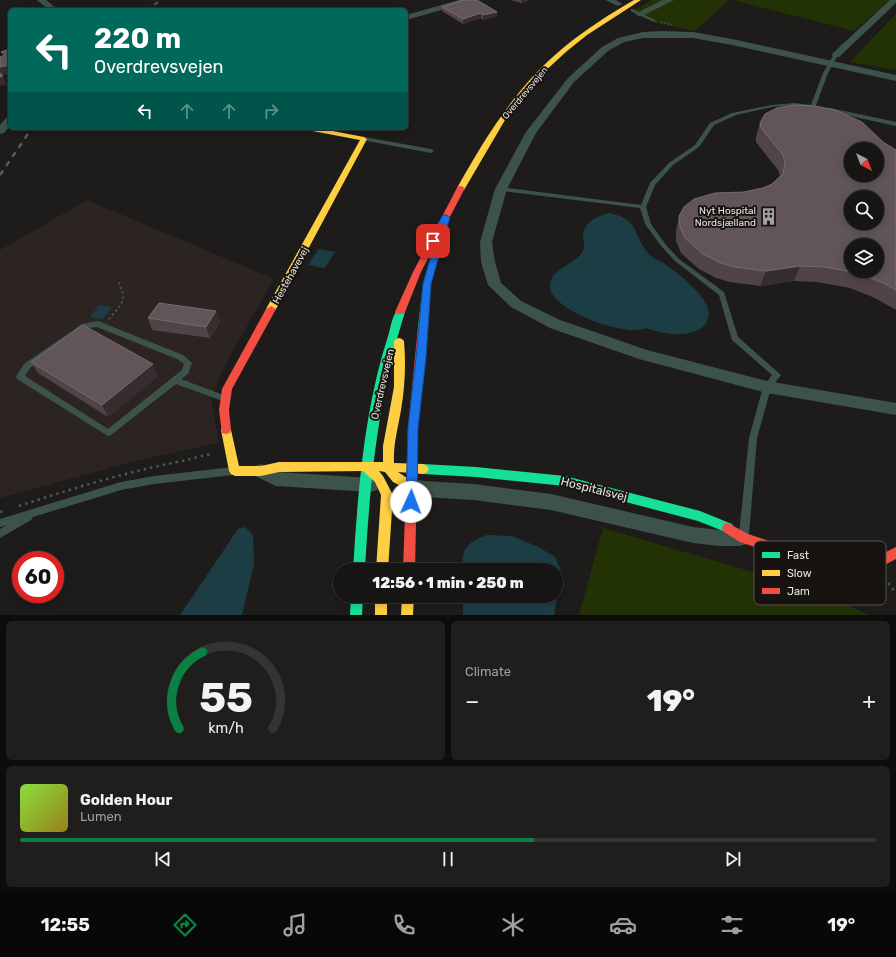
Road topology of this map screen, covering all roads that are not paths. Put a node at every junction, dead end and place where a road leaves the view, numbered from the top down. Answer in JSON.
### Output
{"nodes":[{"id":1,"x":41,"y":0,"type":"edge"},
{"id":2,"x":467,"y":0,"type":"edge"},
{"id":3,"x":609,"y":0,"type":"edge"},
{"id":4,"x":638,"y":0,"type":"edge"},
{"id":5,"x":670,"y":0,"type":"edge"},
{"id":6,"x":895,"y":0,"type":"edge"},
{"id":7,"x":618,"y":4,"type":"dead end"},
{"id":8,"x":51,"y":8,"type":"edge"},
{"id":9,"x":636,"y":12,"type":"joint"},
{"id":10,"x":408,"y":17,"type":"edge"},
{"id":11,"x":655,"y":21,"type":"dead end"},
{"id":12,"x":832,"y":59,"type":"junction"},
{"id":13,"x":896,"y":78,"type":"edge"},
{"id":14,"x":814,"y":107,"type":"junction"},
{"id":15,"x":8,"y":122,"type":"edge"},
{"id":16,"x":896,"y":124,"type":"edge"},
{"id":17,"x":317,"y":130,"type":"edge"},
{"id":18,"x":0,"y":131,"type":"edge"},
{"id":19,"x":364,"y":139,"type":"junction"},
{"id":20,"x":431,"y":151,"type":"dead end"},
{"id":21,"x":501,"y":189,"type":"junction"},
{"id":22,"x":643,"y":207,"type":"junction"},
{"id":23,"x":446,"y":217,"type":"junction"},
{"id":24,"x":396,"y":324,"type":"junction"},
{"id":25,"x":174,"y":380,"type":"junction"},
{"id":26,"x":767,"y":387,"type":"junction"},
{"id":27,"x":225,"y":399,"type":"junction"},
{"id":28,"x":896,"y":409,"type":"edge"},
{"id":29,"x":366,"y":466,"type":"junction"},
{"id":30,"x":389,"y":467,"type":"junction"},
{"id":31,"x":412,"y":469,"type":"junction"},
{"id":32,"x":235,"y":471,"type":"junction"},
{"id":33,"x":261,"y":471,"type":"junction"},
{"id":34,"x":364,"y":485,"type":"junction"},
{"id":35,"x":384,"y":485,"type":"junction"},
{"id":36,"x":412,"y":487,"type":"junction"},
{"id":37,"x":33,"y":514,"type":"junction"},
{"id":38,"x":0,"y":523,"type":"edge"},
{"id":39,"x":0,"y":534,"type":"edge"},
{"id":40,"x":744,"y":538,"type":"junction"},
{"id":41,"x":754,"y":541,"type":"edge"},
{"id":42,"x":896,"y":553,"type":"edge"},
{"id":43,"x":886,"y":558,"type":"edge"},
{"id":44,"x":359,"y":563,"type":"edge"},
{"id":45,"x":382,"y":563,"type":"edge"},
{"id":46,"x":409,"y":563,"type":"edge"},
{"id":47,"x":357,"y":603,"type":"edge"},
{"id":48,"x":381,"y":603,"type":"edge"},
{"id":49,"x":408,"y":603,"type":"edge"},
{"id":50,"x":356,"y":615,"type":"edge"},
{"id":51,"x":381,"y":615,"type":"edge"},
{"id":52,"x":407,"y":615,"type":"edge"}],
"edges":[{"from":1,"to":8,"type":"street"},
{"from":2,"to":10,"type":"street"},
{"from":3,"to":7,"type":"street"},
{"from":4,"to":23,"type":"main road","name":"Overdrevsvejen"},
{"from":5,"to":9,"type":"street"},
{"from":6,"to":12,"type":"street"},
{"from":9,"to":11,"type":"lane"},
{"from":12,"to":13,"type":"street"},
{"from":12,"to":14,"type":"lane"},
{"from":12,"to":21,"type":"street"},
{"from":14,"to":16,"type":"lane"},
{"from":14,"to":22,"type":"lane"},
{"from":15,"to":18,"type":"street"},
{"from":17,"to":19,"type":"main road"},
{"from":19,"to":20,"type":"lane"},
{"from":19,"to":27,"type":"main road","name":"Hestehavevej"},
{"from":21,"to":22,"type":"lane"},
{"from":21,"to":26,"type":"street"},
{"from":22,"to":26,"type":"lane"},
{"from":23,"to":24,"type":"main road","name":"Overdrevsvejen"},
{"from":23,"to":31,"type":"main road","name":"Overdrevsvejen"},
{"from":24,"to":29,"type":"main road","name":"Overdrevsvejen"},
{"from":24,"to":30,"type":"main road"},
{"from":25,"to":25,"type":"lane"},
{"from":25,"to":27,"type":"lane"},
{"from":26,"to":28,"type":"street"},
{"from":26,"to":40,"type":"lane"},
{"from":27,"to":32,"type":"main road","name":"Hestehavevej"},
{"from":29,"to":30,"type":"main road"},
{"from":29,"to":33,"type":"main road"},
{"from":29,"to":34,"type":"main road","name":"Overdrevsvejen"},
{"from":29,"to":35,"type":"main road"},
{"from":30,"to":31,"type":"main road"},
{"from":30,"to":36,"type":"main road"},
{"from":31,"to":36,"type":"main road","name":"Overdrevsvejen"},
{"from":31,"to":40,"type":"main road","name":"Hospitalsvej"},
{"from":32,"to":33,"type":"main road"},
{"from":32,"to":37,"type":"lane"},
{"from":33,"to":34,"type":"street"},
{"from":34,"to":35,"type":"street"},
{"from":34,"to":44,"type":"main road","name":"Overdrevsvejen"},
{"from":35,"to":36,"type":"street"},
{"from":35,"to":45,"type":"main road"},
{"from":36,"to":40,"type":"street","name":"Hospitalsvej"},
{"from":36,"to":46,"type":"main road","name":"Overdrevsvejen"},
{"from":37,"to":38,"type":"lane"},
{"from":37,"to":39,"type":"lane"},
{"from":40,"to":41,"type":"main road","name":"Hospitalsvej"},
{"from":42,"to":43,"type":"main road","name":"Hospitalsvej"},
{"from":47,"to":50,"type":"main road"},
{"from":48,"to":51,"type":"main road"},
{"from":49,"to":52,"type":"main road"}]}
